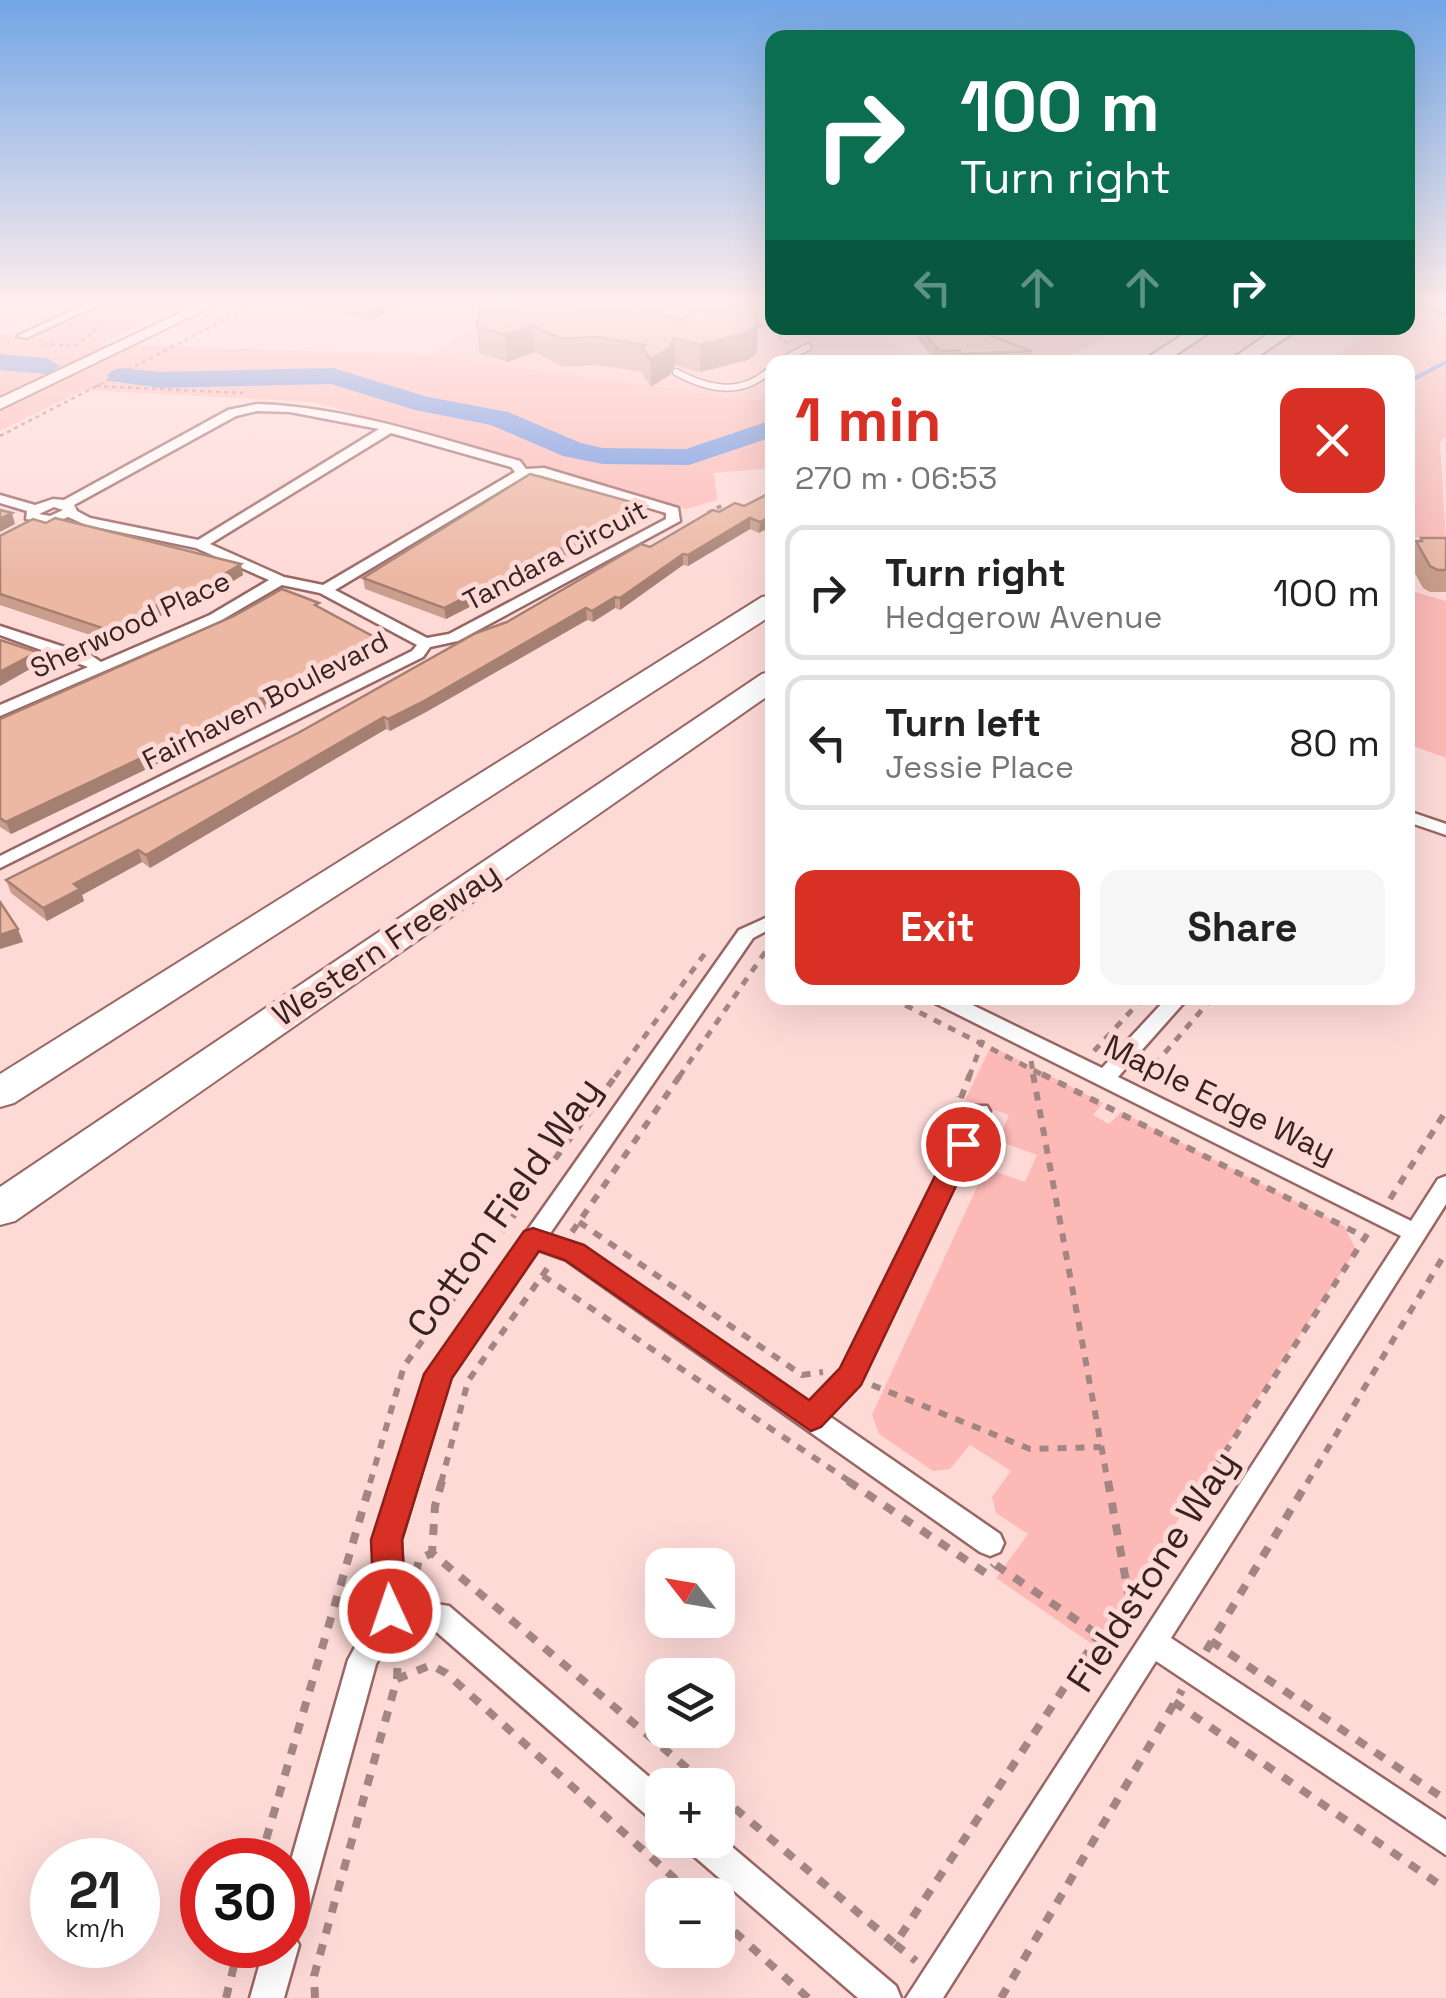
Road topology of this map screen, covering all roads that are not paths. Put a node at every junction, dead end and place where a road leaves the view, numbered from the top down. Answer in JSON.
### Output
{"nodes":[{"id":1,"x":387,"y":430,"type":"junction"},
{"id":2,"x":522,"y":473,"type":"junction"},
{"id":3,"x":0,"y":500,"type":"edge"},
{"id":4,"x":68,"y":509,"type":"junction"},
{"id":5,"x":37,"y":514,"type":"junction"},
{"id":6,"x":15,"y":534,"type":"edge"},
{"id":7,"x":200,"y":545,"type":"junction"},
{"id":8,"x":280,"y":580,"type":"junction"},
{"id":9,"x":325,"y":590,"type":"junction"},
{"id":10,"x":765,"y":606,"type":"edge"},
{"id":11,"x":0,"y":630,"type":"edge"},
{"id":12,"x":424,"y":643,"type":"junction"},
{"id":13,"x":99,"y":668,"type":"junction"},
{"id":14,"x":765,"y":685,"type":"edge"},
{"id":15,"x":0,"y":710,"type":"edge"},
{"id":16,"x":1415,"y":819,"type":"edge"},
{"id":17,"x":1446,"y":830,"type":"edge"},
{"id":18,"x":0,"y":863,"type":"edge"},
{"id":19,"x":765,"y":924,"type":"edge"},
{"id":20,"x":956,"y":1005,"type":"edge"},
{"id":21,"x":1172,"y":1005,"type":"edge"},
{"id":22,"x":1105,"y":1078,"type":"junction"},
{"id":23,"x":0,"y":1092,"type":"edge"},
{"id":24,"x":980,"y":1111,"type":"road end"},
{"id":25,"x":1446,"y":1185,"type":"edge"},
{"id":26,"x":0,"y":1208,"type":"edge"},
{"id":27,"x":1416,"y":1233,"type":"junction"},
{"id":28,"x":533,"y":1239,"type":"junction"},
{"id":29,"x":811,"y":1418,"type":"junction"},
{"id":30,"x":993,"y":1553,"type":"road end"},
{"id":31,"x":390,"y":1611,"type":"junction"},
{"id":32,"x":1147,"y":1653,"type":"junction"},
{"id":33,"x":645,"y":1793,"type":"edge"},
{"id":34,"x":1446,"y":1838,"type":"edge"},
{"id":35,"x":310,"y":1848,"type":"edge"},
{"id":36,"x":721,"y":1858,"type":"edge"},
{"id":37,"x":275,"y":1968,"type":"edge"},
{"id":38,"x":267,"y":1998,"type":"edge"},
{"id":39,"x":884,"y":1998,"type":"edge"},
{"id":40,"x":923,"y":1998,"type":"edge"}],
"edges":[{"from":1,"to":2,"type":"street"},
{"from":1,"to":4,"type":"street"},
{"from":1,"to":7,"type":"street"},
{"from":2,"to":9,"type":"street"},
{"from":2,"to":12,"type":"street","name":"Tandara Circuit"},
{"from":3,"to":5,"type":"street"},
{"from":4,"to":5,"type":"street"},
{"from":4,"to":7,"type":"street","name":"Fairhaven Boulevard"},
{"from":5,"to":6,"type":"street"},
{"from":7,"to":8,"type":"street","name":"Fairhaven Boulevard"},
{"from":8,"to":9,"type":"street","name":"Fairhaven Boulevard"},
{"from":8,"to":13,"type":"street","name":"Sherwood Place"},
{"from":9,"to":12,"type":"street","name":"Fairhaven Boulevard"},
{"from":10,"to":23,"type":"highway"},
{"from":11,"to":13,"type":"street"},
{"from":12,"to":18,"type":"street","name":"Fairhaven Boulevard"},
{"from":13,"to":15,"type":"street","name":"Sherwood Place"},
{"from":14,"to":26,"type":"highway","name":"Western Freeway"},
{"from":16,"to":17,"type":"street"},
{"from":19,"to":28,"type":"street","name":"Cotton Field Way"},
{"from":20,"to":22,"type":"street","name":"Maple Edge Way"},
{"from":21,"to":22,"type":"street"},
{"from":22,"to":27,"type":"street","name":"Maple Edge Way"},
{"from":24,"to":29,"type":"street"},
{"from":25,"to":27,"type":"street","name":"Fieldstone Way"},
{"from":27,"to":32,"type":"street","name":"Fieldstone Way"},
{"from":28,"to":29,"type":"street"},
{"from":28,"to":31,"type":"street","name":"Cotton Field Way"},
{"from":29,"to":30,"type":"street"},
{"from":31,"to":33,"type":"street"},
{"from":31,"to":35,"type":"street"},
{"from":32,"to":34,"type":"street"},
{"from":32,"to":40,"type":"street","name":"Fieldstone Way"},
{"from":36,"to":39,"type":"street"},
{"from":37,"to":38,"type":"street"}]}
